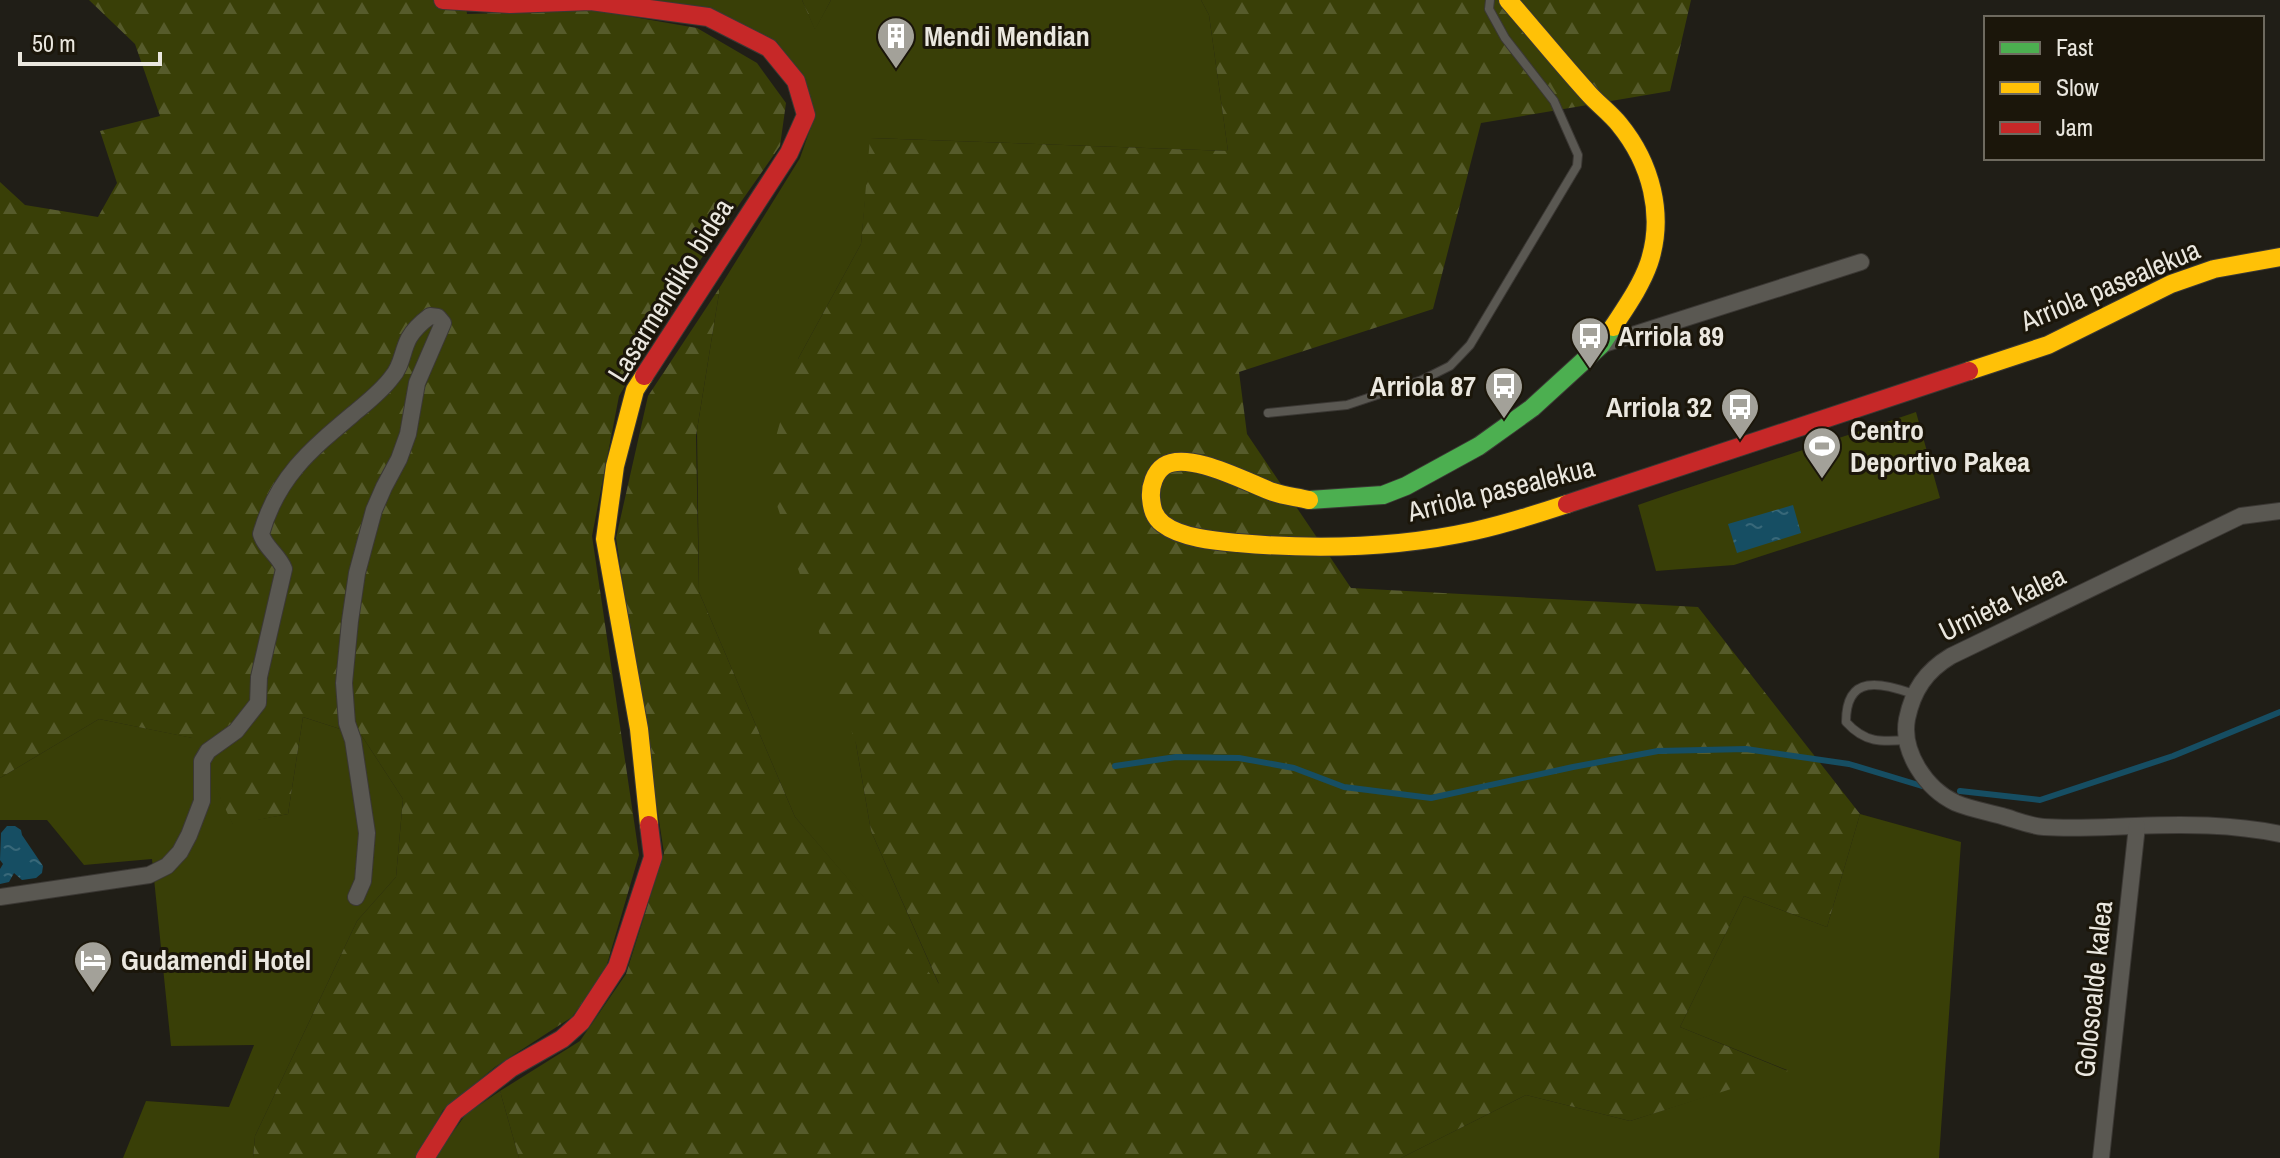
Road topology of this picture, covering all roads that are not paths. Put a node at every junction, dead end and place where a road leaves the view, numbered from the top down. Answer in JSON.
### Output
{"nodes":[{"id":1,"x":443,"y":0,"type":"edge"},
{"id":2,"x":1490,"y":0,"type":"edge"},
{"id":3,"x":1508,"y":0,"type":"edge"},
{"id":4,"x":2280,"y":257,"type":"edge"},
{"id":5,"x":1861,"y":262,"type":"dead end"},
{"id":6,"x":1601,"y":345,"type":"junction"},
{"id":7,"x":1268,"y":413,"type":"dead end"},
{"id":8,"x":2280,"y":511,"type":"edge"},
{"id":9,"x":1914,"y":694,"type":"junction"},
{"id":10,"x":1908,"y":740,"type":"junction"},
{"id":11,"x":2137,"y":826,"type":"junction"},
{"id":12,"x":2280,"y":834,"type":"edge"},
{"id":13,"x":0,"y":897,"type":"edge"},
{"id":14,"x":356,"y":897,"type":"dead end"},
{"id":15,"x":425,"y":1158,"type":"edge"},
{"id":16,"x":2101,"y":1158,"type":"edge"}],
"edges":[{"from":1,"to":15,"type":"street","name":"Lasarmendiko bidea"},
{"from":2,"to":7,"type":"lane"},
{"from":3,"to":6,"type":"street","name":"Arriola pasealekua"},
{"from":4,"to":6,"type":"street","name":"Arriola pasealekua"},
{"from":5,"to":6,"type":"street","name":"Arriola pasealekua"},
{"from":8,"to":9,"type":"street","name":"Urnieta kalea"},
{"from":9,"to":10,"type":"street","name":"Urnieta kalea"},
{"from":9,"to":10,"type":"lane"},
{"from":10,"to":11,"type":"street"},
{"from":11,"to":12,"type":"street"},
{"from":11,"to":16,"type":"street","name":"Golosoalde kalea"},
{"from":13,"to":14,"type":"street"}]}
